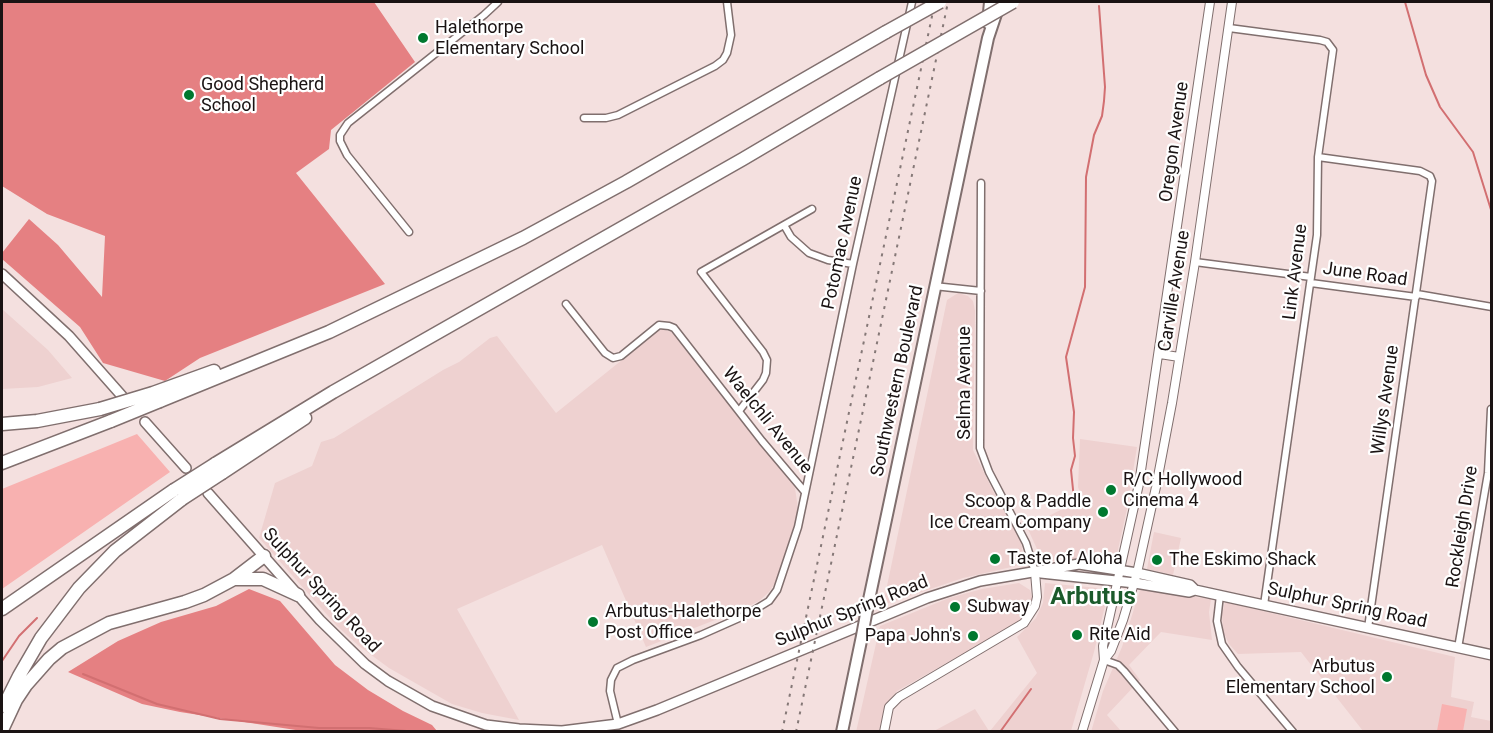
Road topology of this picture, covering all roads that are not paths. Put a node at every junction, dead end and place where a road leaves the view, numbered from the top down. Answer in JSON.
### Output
{"nodes":[{"id":1,"x":498,"y":2,"type":"edge"},
{"id":2,"x":727,"y":2,"type":"edge"},
{"id":3,"x":912,"y":2,"type":"edge"},
{"id":4,"x":940,"y":2,"type":"edge"},
{"id":5,"x":990,"y":2,"type":"edge"},
{"id":6,"x":1000,"y":2,"type":"edge"},
{"id":7,"x":1013,"y":2,"type":"edge"},
{"id":8,"x":1210,"y":2,"type":"edge"},
{"id":9,"x":1232,"y":2,"type":"edge"},
{"id":10,"x":1229,"y":28,"type":"junction"},
{"id":11,"x":988,"y":38,"type":"junction"},
{"id":12,"x":584,"y":118,"type":"dead end"},
{"id":13,"x":1318,"y":157,"type":"junction"},
{"id":14,"x":981,"y":183,"type":"dead end"},
{"id":15,"x":812,"y":208,"type":"dead end"},
{"id":16,"x":784,"y":225,"type":"junction"},
{"id":17,"x":409,"y":231,"type":"dead end"},
{"id":18,"x":1195,"y":261,"type":"junction"},
{"id":19,"x":853,"y":264,"type":"junction"},
{"id":20,"x":2,"y":274,"type":"edge"},
{"id":21,"x":1311,"y":280,"type":"junction"},
{"id":22,"x":934,"y":286,"type":"junction"},
{"id":23,"x":981,"y":291,"type":"junction"},
{"id":24,"x":1416,"y":296,"type":"junction"},
{"id":25,"x":566,"y":304,"type":"dead end"},
{"id":26,"x":1491,"y":307,"type":"edge"},
{"id":27,"x":1160,"y":354,"type":"junction"},
{"id":28,"x":1179,"y":357,"type":"junction"},
{"id":29,"x":122,"y":396,"type":"dead end"},
{"id":30,"x":156,"y":397,"type":"junction"},
{"id":31,"x":1491,"y":409,"type":"edge"},
{"id":32,"x":739,"y":411,"type":"junction"},
{"id":33,"x":145,"y":422,"type":"dead end"},
{"id":34,"x":2,"y":424,"type":"edge"},
{"id":35,"x":2,"y":463,"type":"edge"},
{"id":36,"x":186,"y":468,"type":"dead end"},
{"id":37,"x":1488,"y":473,"type":"junction"},
{"id":38,"x":1491,"y":481,"type":"edge"},
{"id":39,"x":805,"y":492,"type":"junction"},
{"id":40,"x":208,"y":493,"type":"dead end"},
{"id":41,"x":178,"y":495,"type":"junction"},
{"id":42,"x":264,"y":556,"type":"junction"},
{"id":43,"x":1121,"y":570,"type":"junction"},
{"id":44,"x":1035,"y":572,"type":"junction"},
{"id":45,"x":1136,"y":578,"type":"junction"},
{"id":46,"x":234,"y":579,"type":"junction"},
{"id":47,"x":1119,"y":581,"type":"junction"},
{"id":48,"x":298,"y":595,"type":"junction"},
{"id":49,"x":1220,"y":595,"type":"junction"},
{"id":50,"x":1263,"y":605,"type":"junction"},
{"id":51,"x":2,"y":609,"type":"edge"},
{"id":52,"x":1368,"y":628,"type":"junction"},
{"id":53,"x":1458,"y":648,"type":"junction"},
{"id":54,"x":1491,"y":655,"type":"edge"},
{"id":55,"x":1104,"y":660,"type":"junction"},
{"id":56,"x":2,"y":713,"type":"edge"},
{"id":57,"x":618,"y":724,"type":"junction"},
{"id":58,"x":487,"y":729,"type":"edge"},
{"id":59,"x":2,"y":730,"type":"edge"},
{"id":60,"x":561,"y":731,"type":"edge"},
{"id":61,"x":842,"y":732,"type":"edge"},
{"id":62,"x":884,"y":732,"type":"edge"},
{"id":63,"x":1082,"y":732,"type":"edge"},
{"id":64,"x":1175,"y":732,"type":"edge"},
{"id":65,"x":1293,"y":732,"type":"edge"}],
"edges":[{"from":1,"to":17,"type":"street"},
{"from":2,"to":12,"type":"street"},
{"from":3,"to":19,"type":"street","name":"Potomac Avenue"},
{"from":4,"to":30,"type":"highway","bridge":true},
{"from":5,"to":11,"type":"main road","name":"Southwestern Boulevard"},
{"from":6,"to":11,"type":"main road","name":"Southwestern Boulevard"},
{"from":7,"to":41,"type":"highway","bridge":true},
{"from":8,"to":27,"type":"street","name":"Oregon Avenue"},
{"from":9,"to":10,"type":"street","name":"Carville Avenue"},
{"from":10,"to":13,"type":"street","name":"Link Avenue"},
{"from":10,"to":18,"type":"street","name":"Carville Avenue"},
{"from":11,"to":22,"type":"main road","name":"Southwestern Boulevard"},
{"from":13,"to":21,"type":"street","name":"Link Avenue"},
{"from":13,"to":24,"type":"street","name":"Willys Avenue"},
{"from":14,"to":23,"type":"street","name":"Selma Avenue"},
{"from":15,"to":16,"type":"street"},
{"from":16,"to":19,"type":"street"},
{"from":16,"to":32,"type":"street"},
{"from":18,"to":21,"type":"street","name":"June Road"},
{"from":18,"to":28,"type":"street","name":"Carville Avenue"},
{"from":19,"to":39,"type":"street","name":"Potomac Avenue"},
{"from":20,"to":29,"type":"main road"},
{"from":21,"to":24,"type":"street","name":"June Road"},
{"from":21,"to":50,"type":"street","name":"Link Avenue"},
{"from":22,"to":23,"type":"street"},
{"from":22,"to":61,"type":"main road","name":"Southwestern Boulevard","bridge":true},
{"from":23,"to":44,"type":"street","name":"Selma Avenue"},
{"from":24,"to":26,"type":"street","name":"June Road"},
{"from":24,"to":52,"type":"street","name":"Willys Avenue"},
{"from":25,"to":32,"type":"street","name":"Waelchli Avenue"},
{"from":27,"to":28,"type":"street"},
{"from":27,"to":43,"type":"street","name":"Oregon Avenue"},
{"from":28,"to":45,"type":"street","name":"Carville Avenue"},
{"from":30,"to":34,"type":"highway","bridge":true},
{"from":30,"to":35,"type":"highway","bridge":true},
{"from":31,"to":37,"type":"street","name":"Rockleigh Drive"},
{"from":32,"to":39,"type":"street","name":"Waelchli Avenue"},
{"from":33,"to":36,"type":"main road"},
{"from":37,"to":38,"type":"street"},
{"from":37,"to":53,"type":"street","name":"Rockleigh Drive"},
{"from":39,"to":57,"type":"street","name":"Waelchli Avenue"},
{"from":40,"to":42,"type":"main road","name":"Sulphur Spring Road"},
{"from":41,"to":51,"type":"highway"},
{"from":41,"to":56,"type":"highway"},
{"from":42,"to":46,"type":"highway"},
{"from":42,"to":48,"type":"main road","name":"Sulphur Spring Road"},
{"from":43,"to":44,"type":"main road","name":"Sulphur Spring Road"},
{"from":43,"to":45,"type":"main road","name":"Sulphur Spring Road"},
{"from":43,"to":47,"type":"street","name":"Oregon Avenue"},
{"from":44,"to":47,"type":"main road","name":"Sulphur Spring Road"},
{"from":44,"to":57,"type":"main road","name":"Sulphur Spring Road"},
{"from":44,"to":62,"type":"street"},
{"from":45,"to":47,"type":"main road","name":"Sulphur Spring Road"},
{"from":45,"to":49,"type":"main road","name":"Sulphur Spring Road"},
{"from":45,"to":55,"type":"street","name":"Carville Avenue"},
{"from":46,"to":48,"type":"highway"},
{"from":46,"to":59,"type":"highway"},
{"from":47,"to":55,"type":"street","name":"Oregon Avenue"},
{"from":48,"to":58,"type":"main road","name":"Sulphur Spring Road"},
{"from":49,"to":50,"type":"main road","name":"Sulphur Spring Road"},
{"from":49,"to":65,"type":"street"},
{"from":50,"to":52,"type":"main road","name":"Sulphur Spring Road"},
{"from":52,"to":53,"type":"main road","name":"Sulphur Spring Road"},
{"from":53,"to":54,"type":"main road","name":"Sulphur Spring Road"},
{"from":55,"to":63,"type":"street"},
{"from":55,"to":64,"type":"street"},
{"from":57,"to":60,"type":"main road","name":"Sulphur Spring Road"},
{"from":58,"to":60,"type":"main road","name":"Sulphur Spring Road"}]}
